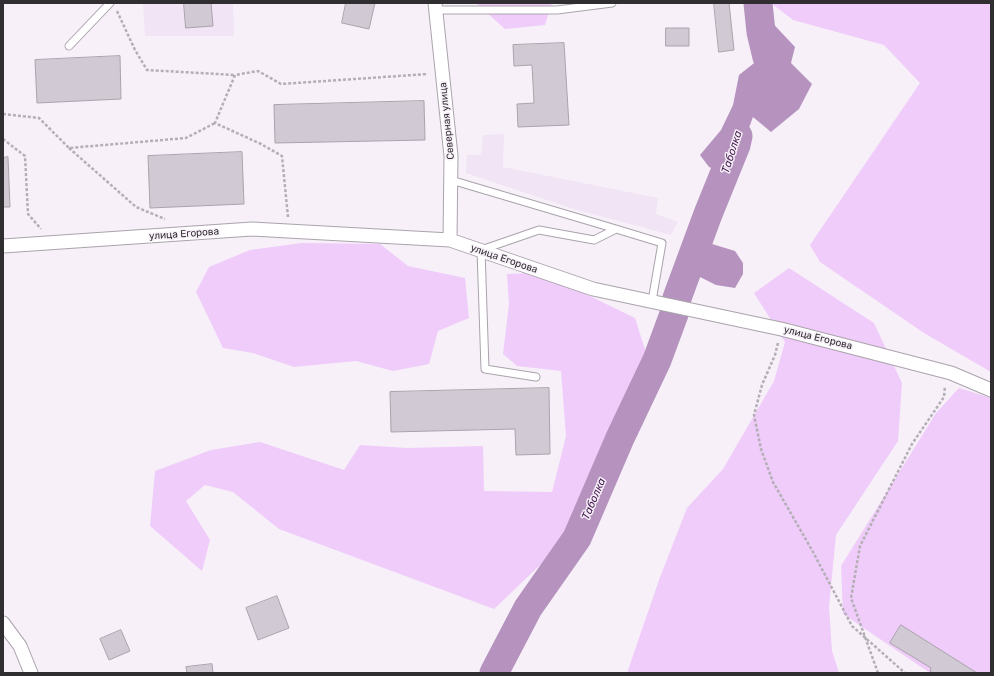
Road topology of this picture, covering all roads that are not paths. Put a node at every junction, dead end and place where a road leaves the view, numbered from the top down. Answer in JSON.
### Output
{"nodes":[{"id":1,"x":110,"y":3,"type":"edge"},
{"id":2,"x":612,"y":3,"type":"edge"},
{"id":3,"x":435,"y":7,"type":"edge"},
{"id":4,"x":69,"y":46,"type":"dead end"},
{"id":5,"x":451,"y":180,"type":"junction"},
{"id":6,"x":616,"y":229,"type":"junction"},
{"id":7,"x":450,"y":240,"type":"junction"},
{"id":8,"x":3,"y":246,"type":"edge"},
{"id":9,"x":481,"y":250,"type":"junction"},
{"id":10,"x":652,"y":301,"type":"junction"},
{"id":11,"x":536,"y":377,"type":"dead end"},
{"id":12,"x":991,"y":390,"type":"edge"},
{"id":13,"x":3,"y":623,"type":"edge"},
{"id":14,"x":30,"y":673,"type":"edge"}],
"edges":[{"from":1,"to":4,"type":"lane"},
{"from":2,"to":3,"type":"lane"},
{"from":3,"to":5,"type":"street","name":"Северная улица"},
{"from":5,"to":6,"type":"lane"},
{"from":5,"to":7,"type":"street","name":"Северная улица"},
{"from":6,"to":9,"type":"lane"},
{"from":6,"to":10,"type":"lane"},
{"from":7,"to":8,"type":"street","name":"улица Егорова"},
{"from":7,"to":9,"type":"street","name":"улица Егорова"},
{"from":9,"to":10,"type":"street","name":"улица Егорова"},
{"from":9,"to":11,"type":"lane"},
{"from":10,"to":12,"type":"street","name":"улица Егорова"},
{"from":13,"to":14,"type":"street"}]}
